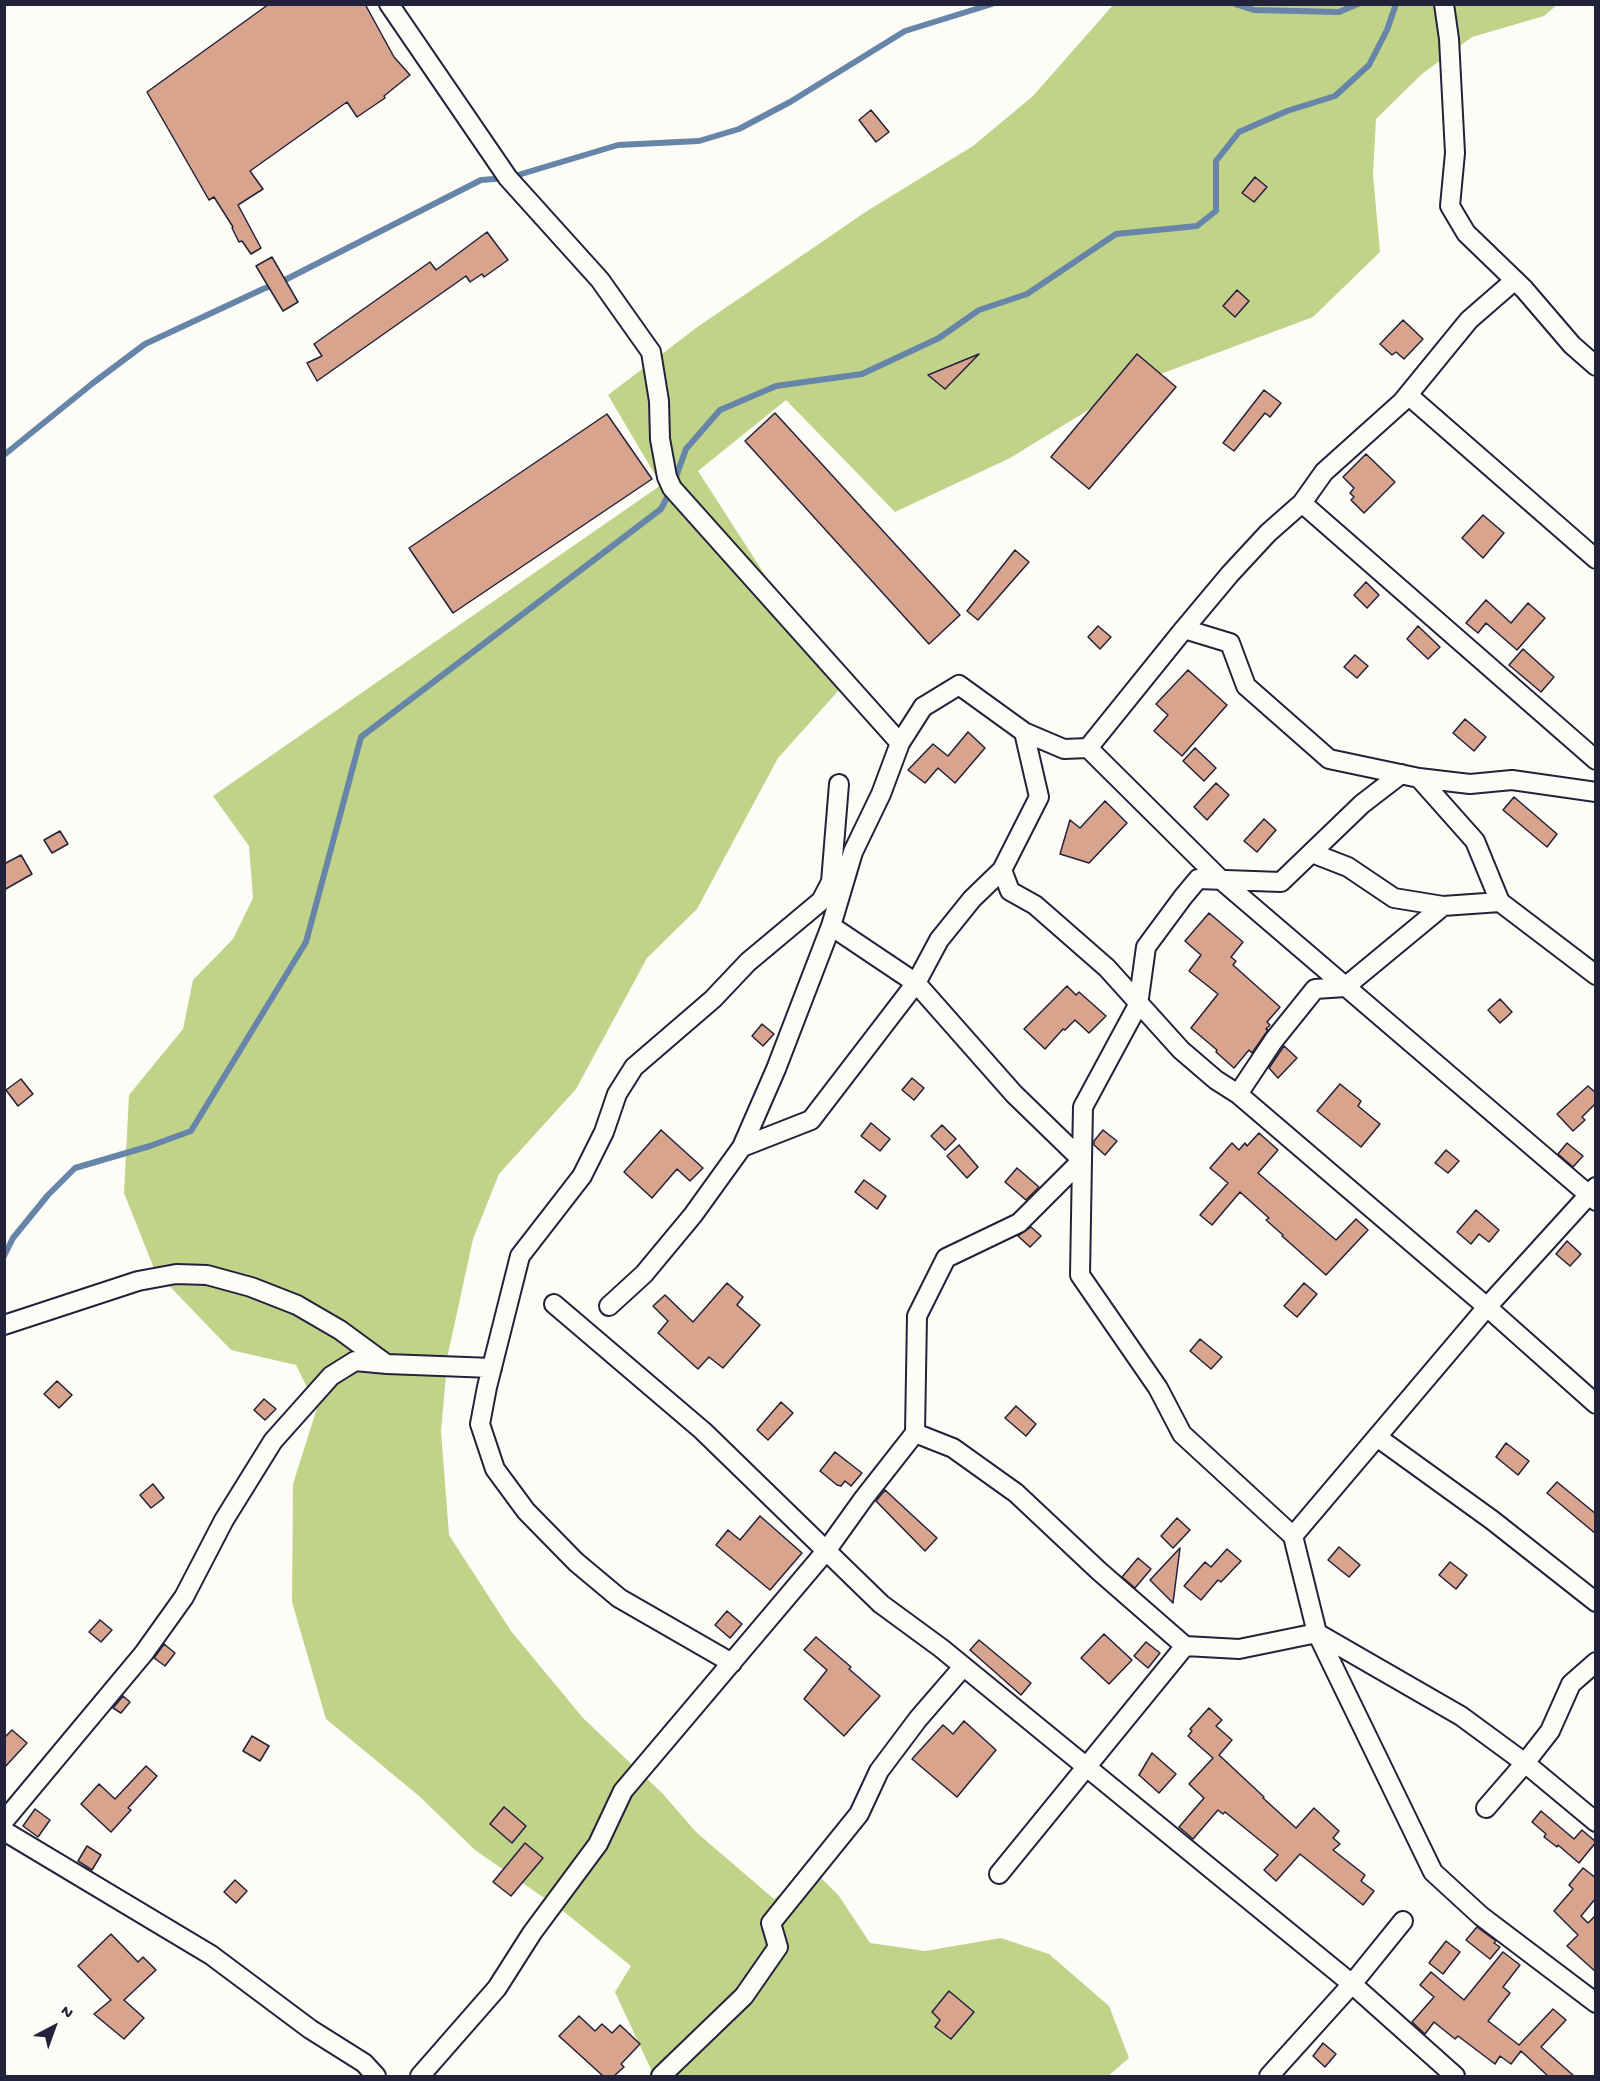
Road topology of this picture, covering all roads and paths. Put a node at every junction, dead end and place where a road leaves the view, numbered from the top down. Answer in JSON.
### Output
{"nodes":[{"id":1,"x":389,"y":4,"type":"edge"},
{"id":2,"x":1444,"y":4,"type":"edge"},
{"id":3,"x":1515,"y":280,"type":"junction"},
{"id":4,"x":1596,"y":366,"type":"edge"},
{"id":5,"x":1408,"y":395,"type":"junction"},
{"id":6,"x":1302,"y":503,"type":"junction"},
{"id":7,"x":1596,"y":559,"type":"edge"},
{"id":8,"x":1184,"y":628,"type":"junction"},
{"id":9,"x":1024,"y":732,"type":"junction"},
{"id":10,"x":900,"y":743,"type":"junction"},
{"id":11,"x":1088,"y":748,"type":"junction"},
{"id":12,"x":1596,"y":760,"type":"edge"},
{"id":13,"x":1401,"y":774,"type":"junction"},
{"id":14,"x":1419,"y":778,"type":"junction"},
{"id":15,"x":839,"y":784,"type":"dead end"},
{"id":16,"x":1596,"y":792,"type":"edge"},
{"id":17,"x":1312,"y":853,"type":"junction"},
{"id":18,"x":1002,"y":870,"type":"junction"},
{"id":19,"x":1220,"y":879,"type":"junction"},
{"id":20,"x":1500,"y":902,"type":"junction"},
{"id":21,"x":1443,"y":906,"type":"junction"},
{"id":22,"x":831,"y":926,"type":"junction"},
{"id":23,"x":1596,"y":975,"type":"edge"},
{"id":24,"x":916,"y":983,"type":"junction"},
{"id":25,"x":1345,"y":987,"type":"junction"},
{"id":26,"x":1138,"y":1005,"type":"junction"},
{"id":27,"x":1238,"y":1094,"type":"junction"},
{"id":28,"x":742,"y":1147,"type":"junction"},
{"id":29,"x":1083,"y":1160,"type":"junction"},
{"id":30,"x":1593,"y":1194,"type":"edge"},
{"id":31,"x":554,"y":1304,"type":"dead end"},
{"id":32,"x":609,"y":1306,"type":"dead end"},
{"id":33,"x":1487,"y":1307,"type":"junction"},
{"id":34,"x":4,"y":1325,"type":"edge"},
{"id":35,"x":387,"y":1364,"type":"junction"},
{"id":36,"x":492,"y":1368,"type":"junction"},
{"id":37,"x":1596,"y":1404,"type":"edge"},
{"id":38,"x":915,"y":1433,"type":"junction"},
{"id":39,"x":1377,"y":1437,"type":"junction"},
{"id":40,"x":1293,"y":1536,"type":"junction"},
{"id":41,"x":826,"y":1551,"type":"junction"},
{"id":42,"x":1596,"y":1602,"type":"edge"},
{"id":43,"x":1317,"y":1633,"type":"junction"},
{"id":44,"x":1185,"y":1646,"type":"junction"},
{"id":45,"x":1596,"y":1662,"type":"edge"},
{"id":46,"x":732,"y":1663,"type":"junction"},
{"id":47,"x":963,"y":1666,"type":"junction"},
{"id":48,"x":1525,"y":1763,"type":"junction"},
{"id":49,"x":1486,"y":1808,"type":"dead end"},
{"id":50,"x":4,"y":1821,"type":"edge"},
{"id":51,"x":1596,"y":1822,"type":"edge"},
{"id":52,"x":4,"y":1831,"type":"edge"},
{"id":53,"x":999,"y":1874,"type":"dead end"},
{"id":54,"x":1403,"y":1921,"type":"dead end"},
{"id":55,"x":1352,"y":1984,"type":"junction"},
{"id":56,"x":1596,"y":2003,"type":"edge"},
{"id":57,"x":376,"y":2076,"type":"edge"},
{"id":58,"x":420,"y":2076,"type":"edge"},
{"id":59,"x":661,"y":2076,"type":"edge"},
{"id":60,"x":1269,"y":2076,"type":"edge"},
{"id":61,"x":1455,"y":2076,"type":"edge"}],
"edges":[{"from":1,"to":10,"type":"street"},
{"from":2,"to":3,"type":"street"},
{"from":3,"to":4,"type":"street"},
{"from":3,"to":5,"type":"street"},
{"from":5,"to":6,"type":"street"},
{"from":5,"to":7,"type":"street"},
{"from":6,"to":8,"type":"street"},
{"from":6,"to":12,"type":"street"},
{"from":8,"to":11,"type":"street"},
{"from":8,"to":13,"type":"street"},
{"from":9,"to":10,"type":"street"},
{"from":9,"to":11,"type":"street"},
{"from":9,"to":18,"type":"street"},
{"from":10,"to":22,"type":"street"},
{"from":11,"to":19,"type":"street"},
{"from":13,"to":14,"type":"street"},
{"from":13,"to":17,"type":"street"},
{"from":14,"to":16,"type":"street"},
{"from":14,"to":20,"type":"street"},
{"from":15,"to":36,"type":"street"},
{"from":17,"to":19,"type":"street"},
{"from":17,"to":21,"type":"street"},
{"from":18,"to":24,"type":"street"},
{"from":18,"to":26,"type":"street"},
{"from":19,"to":25,"type":"street"},
{"from":19,"to":26,"type":"street"},
{"from":20,"to":21,"type":"street"},
{"from":20,"to":23,"type":"street"},
{"from":21,"to":25,"type":"street"},
{"from":22,"to":24,"type":"street"},
{"from":22,"to":28,"type":"street"},
{"from":24,"to":28,"type":"street"},
{"from":24,"to":29,"type":"street"},
{"from":25,"to":27,"type":"street"},
{"from":25,"to":30,"type":"street"},
{"from":26,"to":27,"type":"street"},
{"from":26,"to":29,"type":"street"},
{"from":27,"to":33,"type":"street"},
{"from":28,"to":32,"type":"street"},
{"from":29,"to":38,"type":"street"},
{"from":29,"to":40,"type":"street"},
{"from":30,"to":33,"type":"street"},
{"from":31,"to":41,"type":"street"},
{"from":33,"to":37,"type":"street"},
{"from":33,"to":39,"type":"street"},
{"from":34,"to":35,"type":"street"},
{"from":35,"to":36,"type":"street"},
{"from":35,"to":50,"type":"street"},
{"from":36,"to":46,"type":"street"},
{"from":38,"to":41,"type":"street"},
{"from":38,"to":44,"type":"street"},
{"from":39,"to":40,"type":"street"},
{"from":39,"to":42,"type":"street"},
{"from":40,"to":43,"type":"street"},
{"from":41,"to":46,"type":"street"},
{"from":41,"to":47,"type":"street"},
{"from":43,"to":44,"type":"street"},
{"from":43,"to":48,"type":"street"},
{"from":43,"to":56,"type":"street"},
{"from":44,"to":53,"type":"street"},
{"from":45,"to":48,"type":"street"},
{"from":46,"to":58,"type":"street"},
{"from":47,"to":55,"type":"street"},
{"from":47,"to":59,"type":"street"},
{"from":48,"to":49,"type":"street"},
{"from":48,"to":51,"type":"street"},
{"from":52,"to":57,"type":"street"},
{"from":54,"to":55,"type":"street"},
{"from":55,"to":60,"type":"street"},
{"from":55,"to":61,"type":"street"}]}
